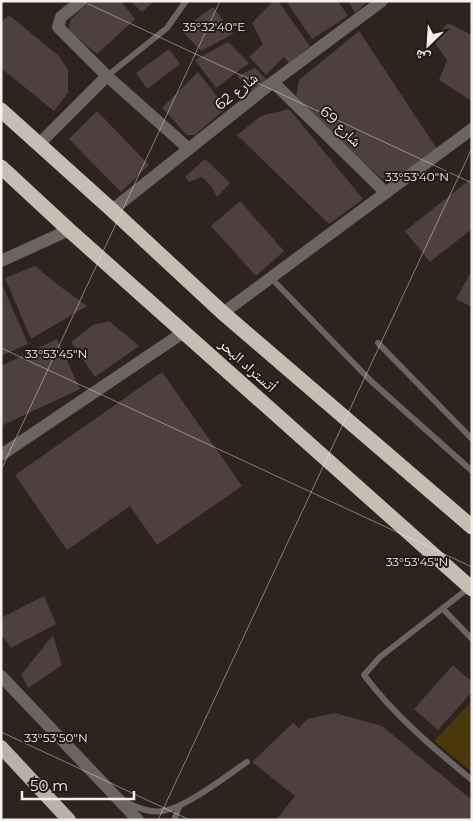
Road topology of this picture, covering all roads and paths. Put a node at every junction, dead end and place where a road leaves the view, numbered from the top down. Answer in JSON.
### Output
{"nodes":[{"id":1,"x":81,"y":1,"type":"edge"},
{"id":2,"x":186,"y":1,"type":"edge"},
{"id":3,"x":382,"y":1,"type":"edge"},
{"id":4,"x":107,"y":76,"type":"junction"},
{"id":5,"x":273,"y":82,"type":"junction"},
{"id":6,"x":1,"y":110,"type":"edge"},
{"id":7,"x":472,"y":129,"type":"edge"},
{"id":8,"x":39,"y":144,"type":"junction"},
{"id":9,"x":189,"y":149,"type":"junction"},
{"id":10,"x":1,"y":167,"type":"edge"},
{"id":11,"x":386,"y":193,"type":"junction"},
{"id":12,"x":112,"y":210,"type":"junction"},
{"id":13,"x":69,"y":230,"type":"junction"},
{"id":14,"x":1,"y":260,"type":"edge"},
{"id":15,"x":271,"y":278,"type":"junction"},
{"id":16,"x":223,"y":313,"type":"junction"},
{"id":17,"x":184,"y":332,"type":"junction"},
{"id":18,"x":378,"y":343,"type":"dead end"},
{"id":19,"x":472,"y":439,"type":"edge"},
{"id":20,"x":1,"y":455,"type":"edge"},
{"id":21,"x":472,"y":471,"type":"edge"},
{"id":22,"x":472,"y":527,"type":"edge"},
{"id":23,"x":471,"y":588,"type":"edge"},
{"id":24,"x":443,"y":609,"type":"junction"},
{"id":25,"x":472,"y":639,"type":"edge"},
{"id":26,"x":1,"y":676,"type":"edge"},
{"id":27,"x":1,"y":747,"type":"edge"},
{"id":28,"x":247,"y":762,"type":"dead end"},
{"id":29,"x":472,"y":780,"type":"edge"},
{"id":30,"x":116,"y":798,"type":"junction"},
{"id":31,"x":179,"y":807,"type":"junction"},
{"id":32,"x":69,"y":820,"type":"edge"},
{"id":33,"x":138,"y":820,"type":"edge"},
{"id":34,"x":174,"y":820,"type":"edge"}],
"edges":[{"from":1,"to":4,"type":"street"},
{"from":2,"to":4,"type":"lane"},
{"from":3,"to":5,"type":"street","name":"شارع 62"},
{"from":4,"to":8,"type":"street"},
{"from":4,"to":9,"type":"street"},
{"from":5,"to":9,"type":"street","name":"شارع 62"},
{"from":5,"to":11,"type":"street","name":"شارع 69"},
{"from":6,"to":8,"type":"highway","name":"أتستراد البحر"},
{"from":7,"to":11,"type":"street"},
{"from":8,"to":12,"type":"highway","name":"أتستراد البحر"},
{"from":9,"to":12,"type":"street","name":"شارع 62"},
{"from":10,"to":13,"type":"highway","name":"أتستراد البحر"},
{"from":11,"to":15,"type":"street"},
{"from":12,"to":16,"type":"highway","name":"أتستراد البحر"},
{"from":13,"to":14,"type":"street"},
{"from":13,"to":17,"type":"highway","name":"أتستراد البحر"},
{"from":15,"to":16,"type":"street"},
{"from":15,"to":21,"type":"lane"},
{"from":16,"to":22,"type":"highway","name":"أتستراد البحر"},
{"from":17,"to":20,"type":"street"},
{"from":17,"to":23,"type":"highway","name":"أتستراد البحر"},
{"from":18,"to":19,"type":"lane"},
{"from":23,"to":24,"type":"lane"},
{"from":24,"to":25,"type":"lane"},
{"from":24,"to":29,"type":"lane"},
{"from":26,"to":30,"type":"street"},
{"from":27,"to":32,"type":"highway"},
{"from":28,"to":31,"type":"lane"},
{"from":30,"to":31,"type":"lane"},
{"from":30,"to":33,"type":"street"},
{"from":31,"to":34,"type":"lane"}]}
